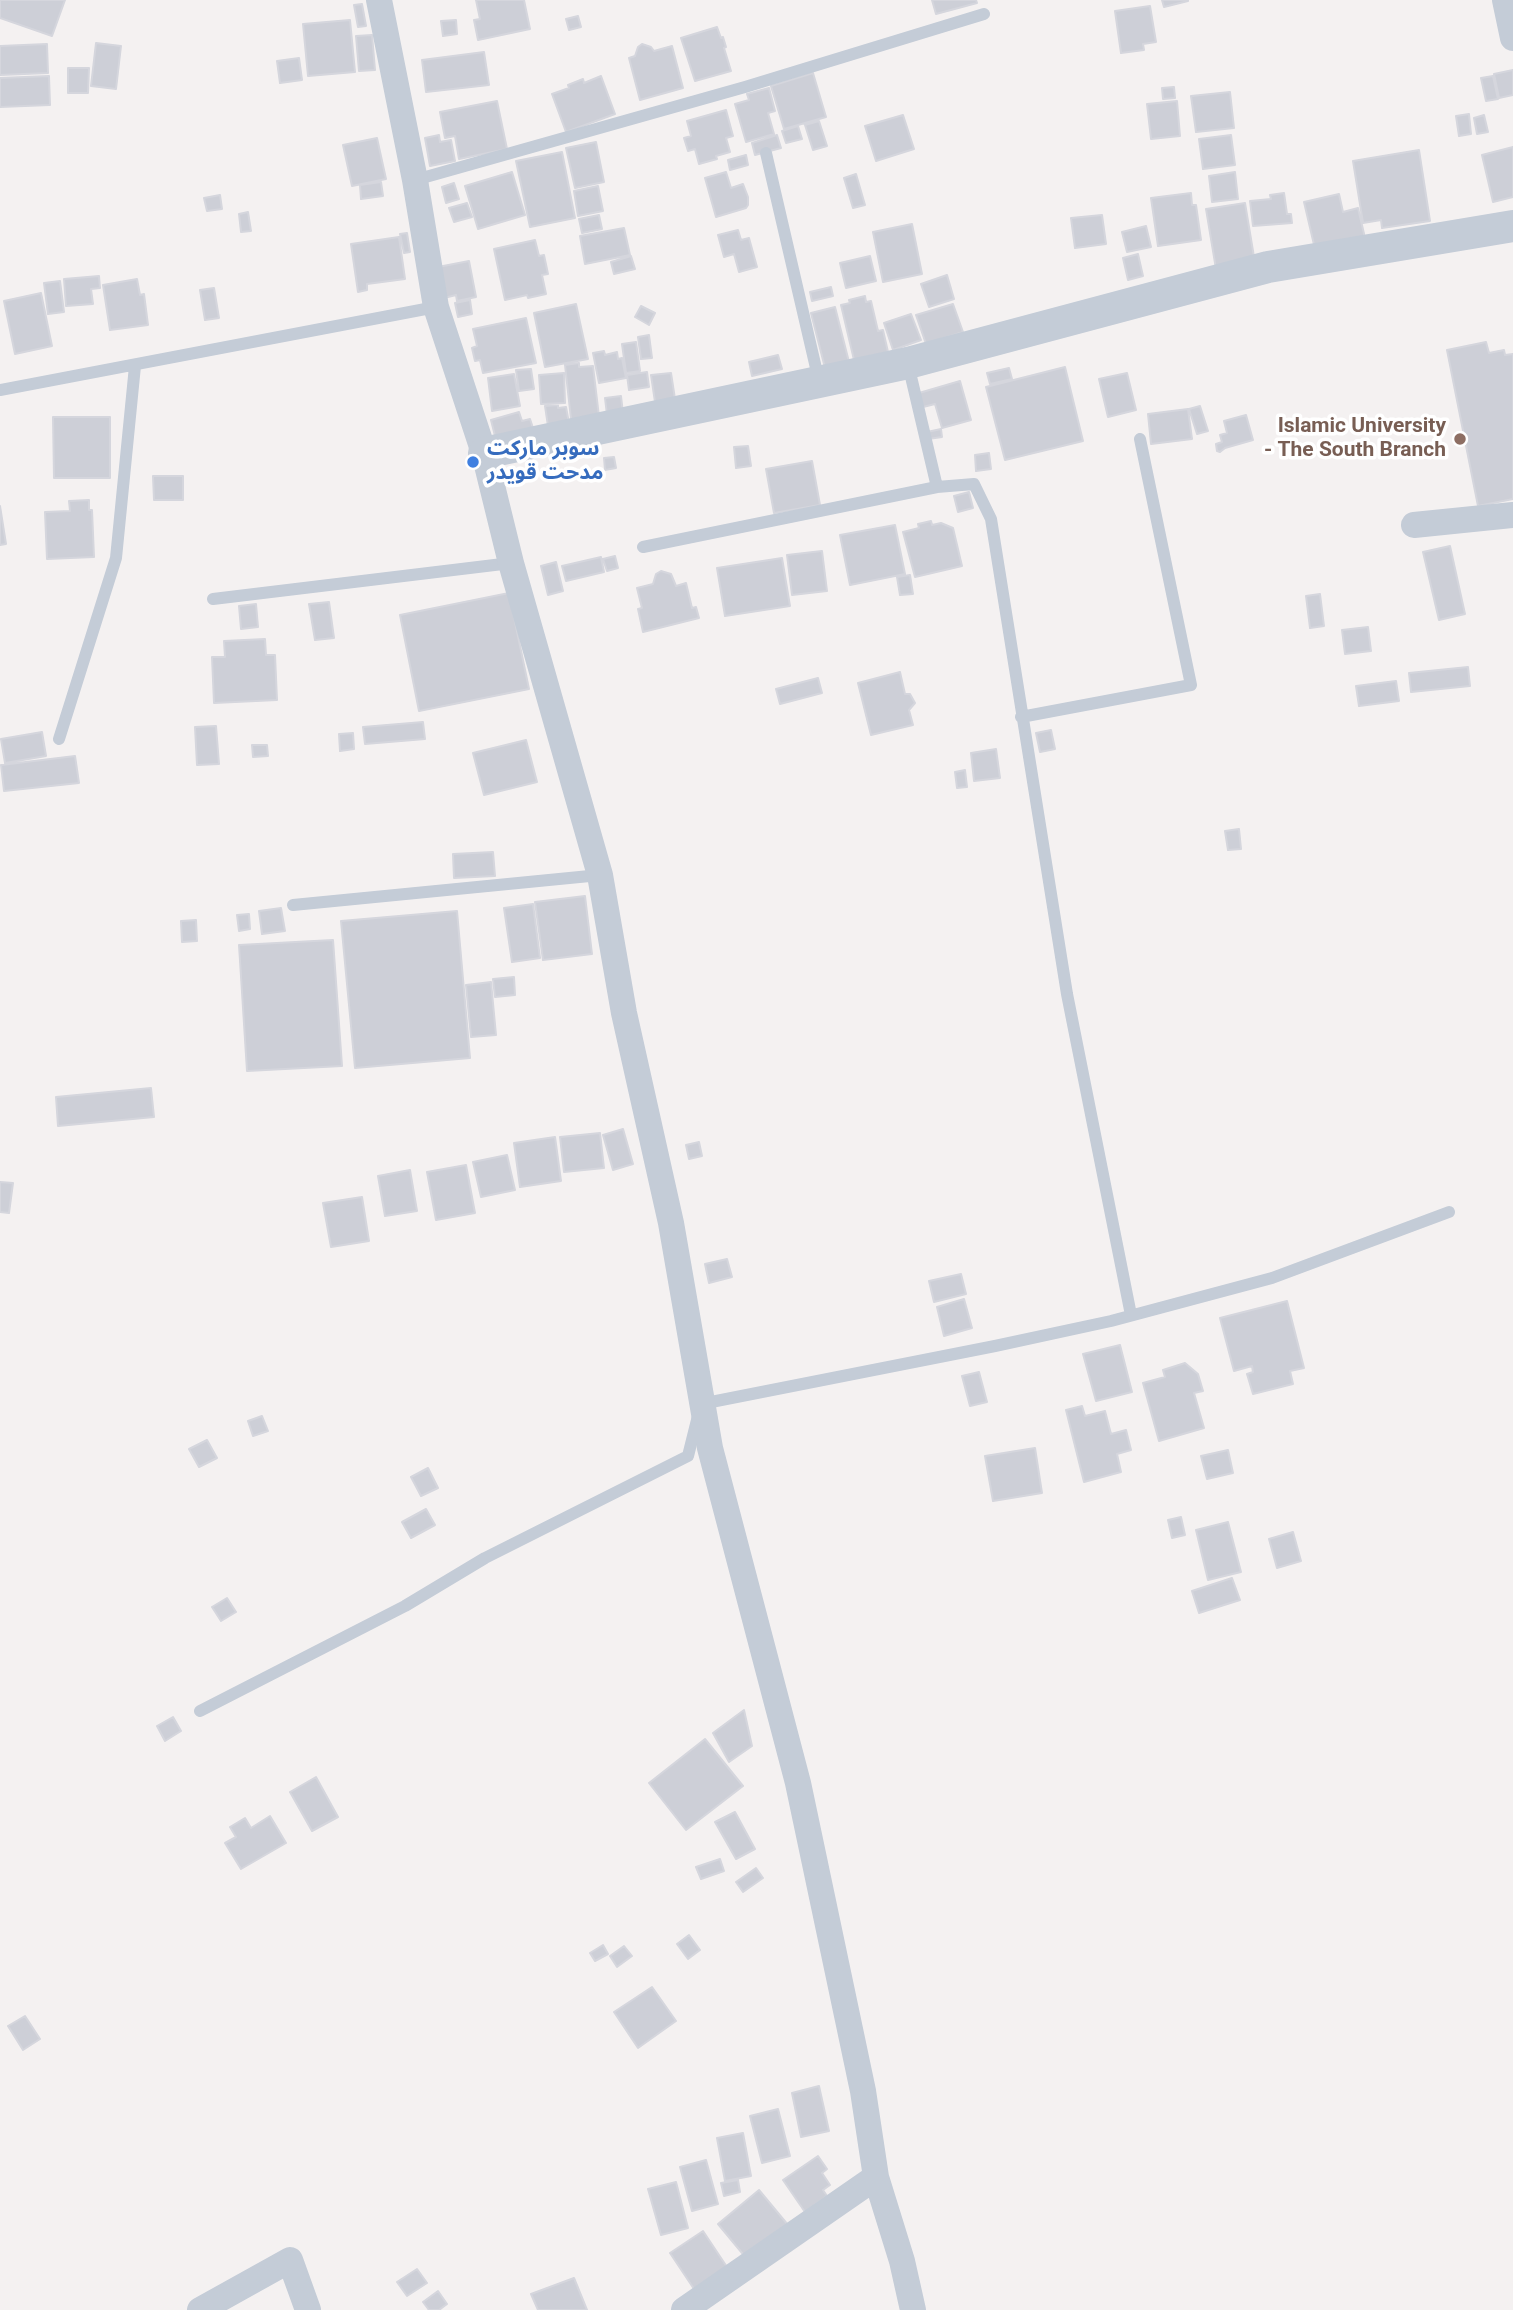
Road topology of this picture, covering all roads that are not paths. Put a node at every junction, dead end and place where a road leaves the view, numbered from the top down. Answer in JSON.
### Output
{"nodes":[{"id":1,"x":379,"y":0,"type":"edge"},
{"id":2,"x":1505,"y":0,"type":"edge"},
{"id":3,"x":984,"y":14,"type":"dead end"},
{"id":4,"x":1513,"y":38,"type":"edge"},
{"id":5,"x":766,"y":153,"type":"dead end"},
{"id":6,"x":415,"y":180,"type":"junction"},
{"id":7,"x":1513,"y":226,"type":"edge"},
{"id":8,"x":436,"y":307,"type":"junction"},
{"id":9,"x":908,"y":363,"type":"junction"},
{"id":10,"x":135,"y":366,"type":"junction"},
{"id":11,"x":819,"y":381,"type":"junction"},
{"id":12,"x":0,"y":390,"type":"edge"},
{"id":13,"x":1140,"y":439,"type":"dead end"},
{"id":14,"x":484,"y":453,"type":"junction"},
{"id":15,"x":937,"y":487,"type":"junction"},
{"id":16,"x":1513,"y":515,"type":"edge"},
{"id":17,"x":1414,"y":525,"type":"dead end"},
{"id":18,"x":643,"y":547,"type":"dead end"},
{"id":19,"x":511,"y":563,"type":"junction"},
{"id":20,"x":213,"y":599,"type":"dead end"},
{"id":21,"x":1021,"y":717,"type":"junction"},
{"id":22,"x":59,"y":739,"type":"dead end"},
{"id":23,"x":600,"y":875,"type":"junction"},
{"id":24,"x":293,"y":905,"type":"dead end"},
{"id":25,"x":1449,"y":1212,"type":"dead end"},
{"id":26,"x":1130,"y":1315,"type":"junction"},
{"id":27,"x":701,"y":1404,"type":"junction"},
{"id":28,"x":200,"y":1711,"type":"dead end"},
{"id":29,"x":876,"y":2177,"type":"junction"},
{"id":30,"x":200,"y":2310,"type":"edge"},
{"id":31,"x":308,"y":2310,"type":"edge"},
{"id":32,"x":684,"y":2310,"type":"edge"},
{"id":33,"x":913,"y":2310,"type":"edge"}],
"edges":[{"from":1,"to":6,"type":"street"},
{"from":2,"to":4,"type":"street"},
{"from":3,"to":6,"type":"lane"},
{"from":5,"to":11,"type":"lane"},
{"from":6,"to":8,"type":"street"},
{"from":7,"to":9,"type":"street"},
{"from":8,"to":10,"type":"lane"},
{"from":8,"to":14,"type":"street"},
{"from":9,"to":11,"type":"street"},
{"from":9,"to":15,"type":"lane"},
{"from":10,"to":12,"type":"lane"},
{"from":10,"to":22,"type":"lane"},
{"from":11,"to":14,"type":"street"},
{"from":13,"to":21,"type":"lane"},
{"from":14,"to":19,"type":"street"},
{"from":15,"to":18,"type":"lane"},
{"from":15,"to":21,"type":"lane"},
{"from":16,"to":17,"type":"street"},
{"from":19,"to":20,"type":"lane"},
{"from":19,"to":23,"type":"street"},
{"from":21,"to":26,"type":"lane"},
{"from":23,"to":24,"type":"lane"},
{"from":23,"to":27,"type":"street"},
{"from":25,"to":26,"type":"lane"},
{"from":26,"to":27,"type":"lane"},
{"from":27,"to":28,"type":"lane"},
{"from":27,"to":29,"type":"street"},
{"from":29,"to":32,"type":"street"},
{"from":29,"to":33,"type":"street"},
{"from":30,"to":31,"type":"street"}]}
